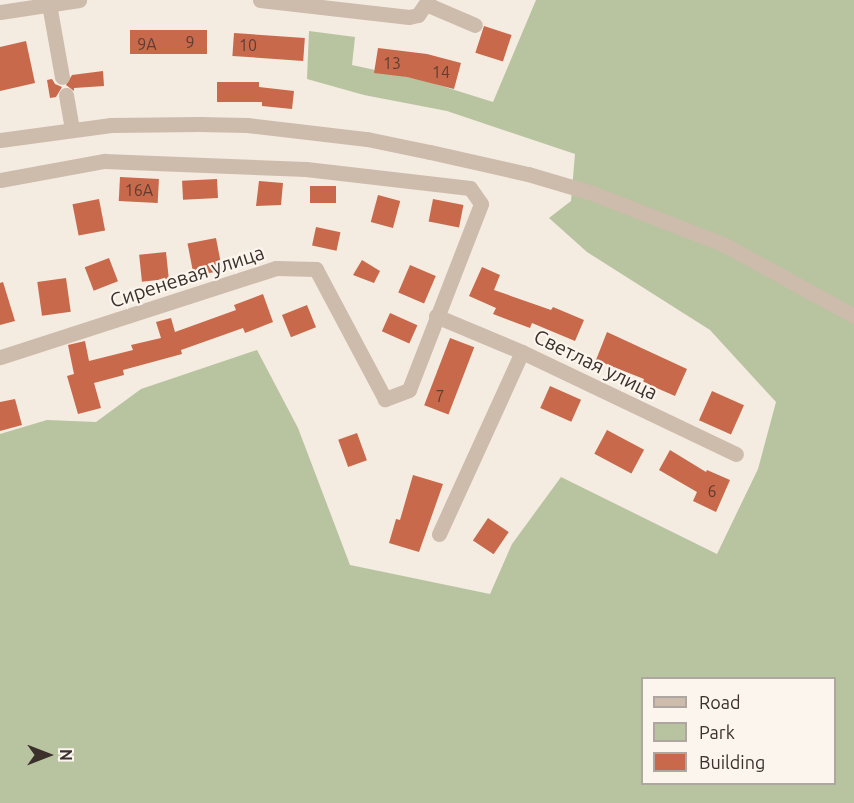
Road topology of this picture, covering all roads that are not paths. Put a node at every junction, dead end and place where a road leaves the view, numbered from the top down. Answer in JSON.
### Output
{"nodes":[{"id":1,"x":79,"y":0,"type":"edge"},
{"id":2,"x":260,"y":0,"type":"edge"},
{"id":3,"x":54,"y":2,"type":"edge"},
{"id":4,"x":427,"y":2,"type":"edge"},
{"id":5,"x":0,"y":12,"type":"edge"},
{"id":6,"x":475,"y":25,"type":"dead end"},
{"id":7,"x":62,"y":77,"type":"dead end"},
{"id":8,"x":66,"y":95,"type":"dead end"},
{"id":9,"x":72,"y":129,"type":"junction"},
{"id":10,"x":0,"y":140,"type":"edge"},
{"id":11,"x":0,"y":180,"type":"edge"},
{"id":12,"x":436,"y":316,"type":"junction"},
{"id":13,"x":854,"y":316,"type":"edge"},
{"id":14,"x":522,"y":351,"type":"junction"},
{"id":15,"x":0,"y":357,"type":"edge"},
{"id":16,"x":736,"y":454,"type":"dead end"},
{"id":17,"x":439,"y":534,"type":"dead end"}],
"edges":[{"from":1,"to":3,"type":"street"},
{"from":2,"to":4,"type":"street"},
{"from":3,"to":5,"type":"street"},
{"from":3,"to":7,"type":"street"},
{"from":4,"to":6,"type":"street"},
{"from":8,"to":9,"type":"street"},
{"from":9,"to":10,"type":"street"},
{"from":9,"to":13,"type":"street"},
{"from":11,"to":12,"type":"street"},
{"from":12,"to":14,"type":"street","name":"Светлая улица"},
{"from":12,"to":15,"type":"street","name":"Сиреневая улица"},
{"from":14,"to":16,"type":"street","name":"Светлая улица"},
{"from":14,"to":17,"type":"street"}]}
